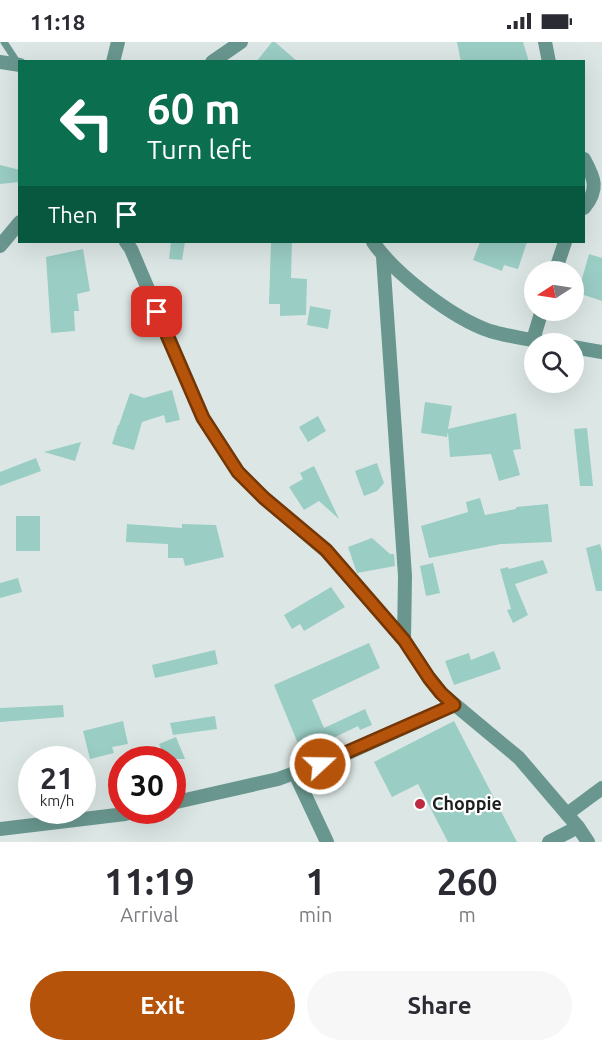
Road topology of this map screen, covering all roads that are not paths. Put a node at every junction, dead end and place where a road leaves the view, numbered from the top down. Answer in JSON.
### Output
{"nodes":[{"id":1,"x":3,"y":42,"type":"edge"},
{"id":2,"x":118,"y":42,"type":"edge"},
{"id":3,"x":241,"y":42,"type":"edge"},
{"id":4,"x":545,"y":42,"type":"edge"},
{"id":5,"x":220,"y":59,"type":"edge"},
{"id":6,"x":114,"y":60,"type":"edge"},
{"id":7,"x":549,"y":60,"type":"edge"},
{"id":8,"x":0,"y":62,"type":"edge"},
{"id":9,"x":18,"y":64,"type":"edge"},
{"id":10,"x":18,"y":65,"type":"edge"},
{"id":11,"x":585,"y":161,"type":"edge"},
{"id":12,"x":592,"y":203,"type":"edge"},
{"id":13,"x":18,"y":224,"type":"edge"},
{"id":14,"x":127,"y":243,"type":"edge"},
{"id":15,"x":374,"y":243,"type":"edge"},
{"id":16,"x":565,"y":243,"type":"edge"},
{"id":17,"x":0,"y":246,"type":"edge"},
{"id":18,"x":384,"y":257,"type":"junction"},
{"id":19,"x":559,"y":261,"type":"edge"},
{"id":20,"x":524,"y":338,"type":"edge"},
{"id":21,"x":584,"y":349,"type":"edge"},
{"id":22,"x":602,"y":352,"type":"edge"},
{"id":23,"x":404,"y":640,"type":"junction"},
{"id":24,"x":454,"y":705,"type":"junction"},
{"id":25,"x":298,"y":780,"type":"dead end"},
{"id":26,"x":602,"y":788,"type":"edge"},
{"id":27,"x":186,"y":800,"type":"edge"},
{"id":28,"x":567,"y":814,"type":"junction"},
{"id":29,"x":108,"y":816,"type":"edge"},
{"id":30,"x":578,"y":827,"type":"junction"},
{"id":31,"x":0,"y":829,"type":"edge"},
{"id":32,"x":327,"y":842,"type":"edge"},
{"id":33,"x":549,"y":842,"type":"edge"},
{"id":34,"x":588,"y":842,"type":"edge"}],
"edges":[{"from":1,"to":9,"type":"lane"},
{"from":2,"to":6,"type":"street"},
{"from":3,"to":5,"type":"street"},
{"from":4,"to":7,"type":"street"},
{"from":8,"to":10,"type":"street"},
{"from":11,"to":12,"type":"street"},
{"from":13,"to":17,"type":"street"},
{"from":14,"to":23,"type":"street"},
{"from":15,"to":18,"type":"street"},
{"from":16,"to":19,"type":"street"},
{"from":18,"to":20,"type":"street"},
{"from":18,"to":23,"type":"street"},
{"from":21,"to":22,"type":"street"},
{"from":23,"to":24,"type":"street"},
{"from":24,"to":27,"type":"street"},
{"from":24,"to":28,"type":"street"},
{"from":25,"to":32,"type":"street"},
{"from":26,"to":28,"type":"street"},
{"from":28,"to":30,"type":"street"},
{"from":29,"to":31,"type":"street"},
{"from":30,"to":33,"type":"street"},
{"from":30,"to":34,"type":"street"}]}
